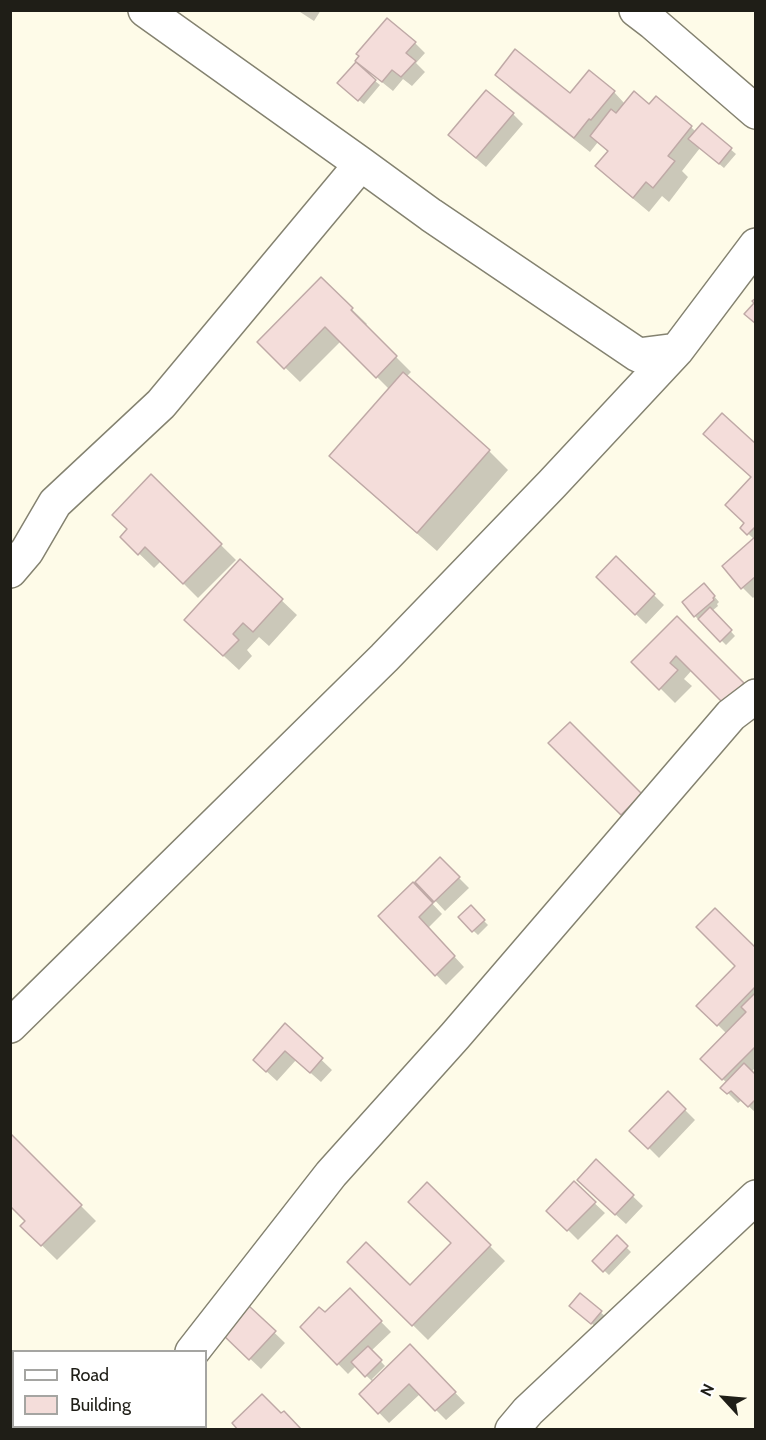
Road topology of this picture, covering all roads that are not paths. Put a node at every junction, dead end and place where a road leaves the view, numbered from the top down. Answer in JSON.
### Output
{"nodes":[{"id":1,"x":145,"y":10,"type":"edge"},
{"id":2,"x":636,"y":10,"type":"edge"},
{"id":3,"x":756,"y":112,"type":"edge"},
{"id":4,"x":361,"y":164,"type":"junction"},
{"id":5,"x":756,"y":245,"type":"edge"},
{"id":6,"x":677,"y":350,"type":"junction"},
{"id":7,"x":10,"y":571,"type":"edge"},
{"id":8,"x":756,"y":696,"type":"edge"},
{"id":9,"x":10,"y":1026,"type":"edge"},
{"id":10,"x":756,"y":1197,"type":"edge"},
{"id":11,"x":194,"y":1350,"type":"edge"},
{"id":12,"x":512,"y":1430,"type":"edge"}],
"edges":[{"from":1,"to":4,"type":"street"},
{"from":2,"to":3,"type":"street"},
{"from":4,"to":6,"type":"street"},
{"from":4,"to":7,"type":"street"},
{"from":5,"to":6,"type":"street"},
{"from":6,"to":9,"type":"street"},
{"from":8,"to":11,"type":"street"},
{"from":10,"to":12,"type":"street"}]}
